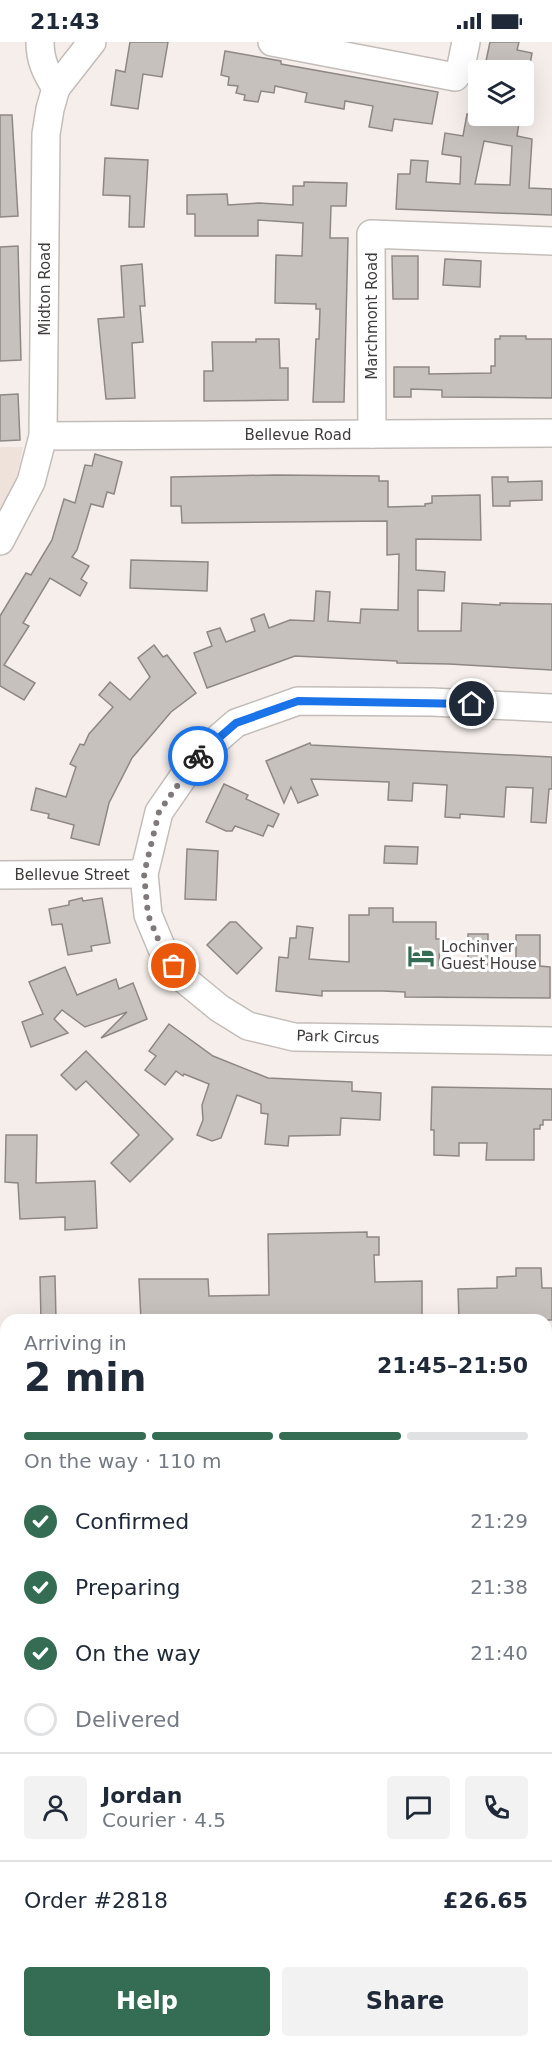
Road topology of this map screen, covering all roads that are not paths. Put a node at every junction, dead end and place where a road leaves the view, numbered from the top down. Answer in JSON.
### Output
{"nodes":[{"id":1,"x":40,"y":42,"type":"edge"},
{"id":2,"x":92,"y":42,"type":"edge"},
{"id":3,"x":272,"y":42,"type":"edge"},
{"id":4,"x":466,"y":42,"type":"edge"},
{"id":5,"x":56,"y":88,"type":"junction"},
{"id":6,"x":552,"y":241,"type":"edge"},
{"id":7,"x":552,"y":433,"type":"edge"},
{"id":8,"x":372,"y":434,"type":"junction"},
{"id":9,"x":43,"y":436,"type":"junction"},
{"id":10,"x":0,"y":541,"type":"edge"},
{"id":11,"x":552,"y":708,"type":"edge"},
{"id":12,"x":144,"y":874,"type":"junction"},
{"id":13,"x":0,"y":875,"type":"edge"},
{"id":14,"x":552,"y":1041,"type":"edge"}],
"edges":[{"from":1,"to":5,"type":"street"},
{"from":2,"to":5,"type":"street","name":"Midton Road"},
{"from":3,"to":4,"type":"street"},
{"from":5,"to":9,"type":"street","name":"Midton Road"},
{"from":6,"to":8,"type":"street","name":"Marchmont Road"},
{"from":7,"to":8,"type":"street","name":"Bellevue Road"},
{"from":8,"to":9,"type":"street","name":"Bellevue Road"},
{"from":9,"to":10,"type":"street","name":"Midton Road"},
{"from":11,"to":12,"type":"street","name":"Park Circus"},
{"from":12,"to":13,"type":"street","name":"Bellevue Street"},
{"from":12,"to":14,"type":"street","name":"Park Circus"}]}
